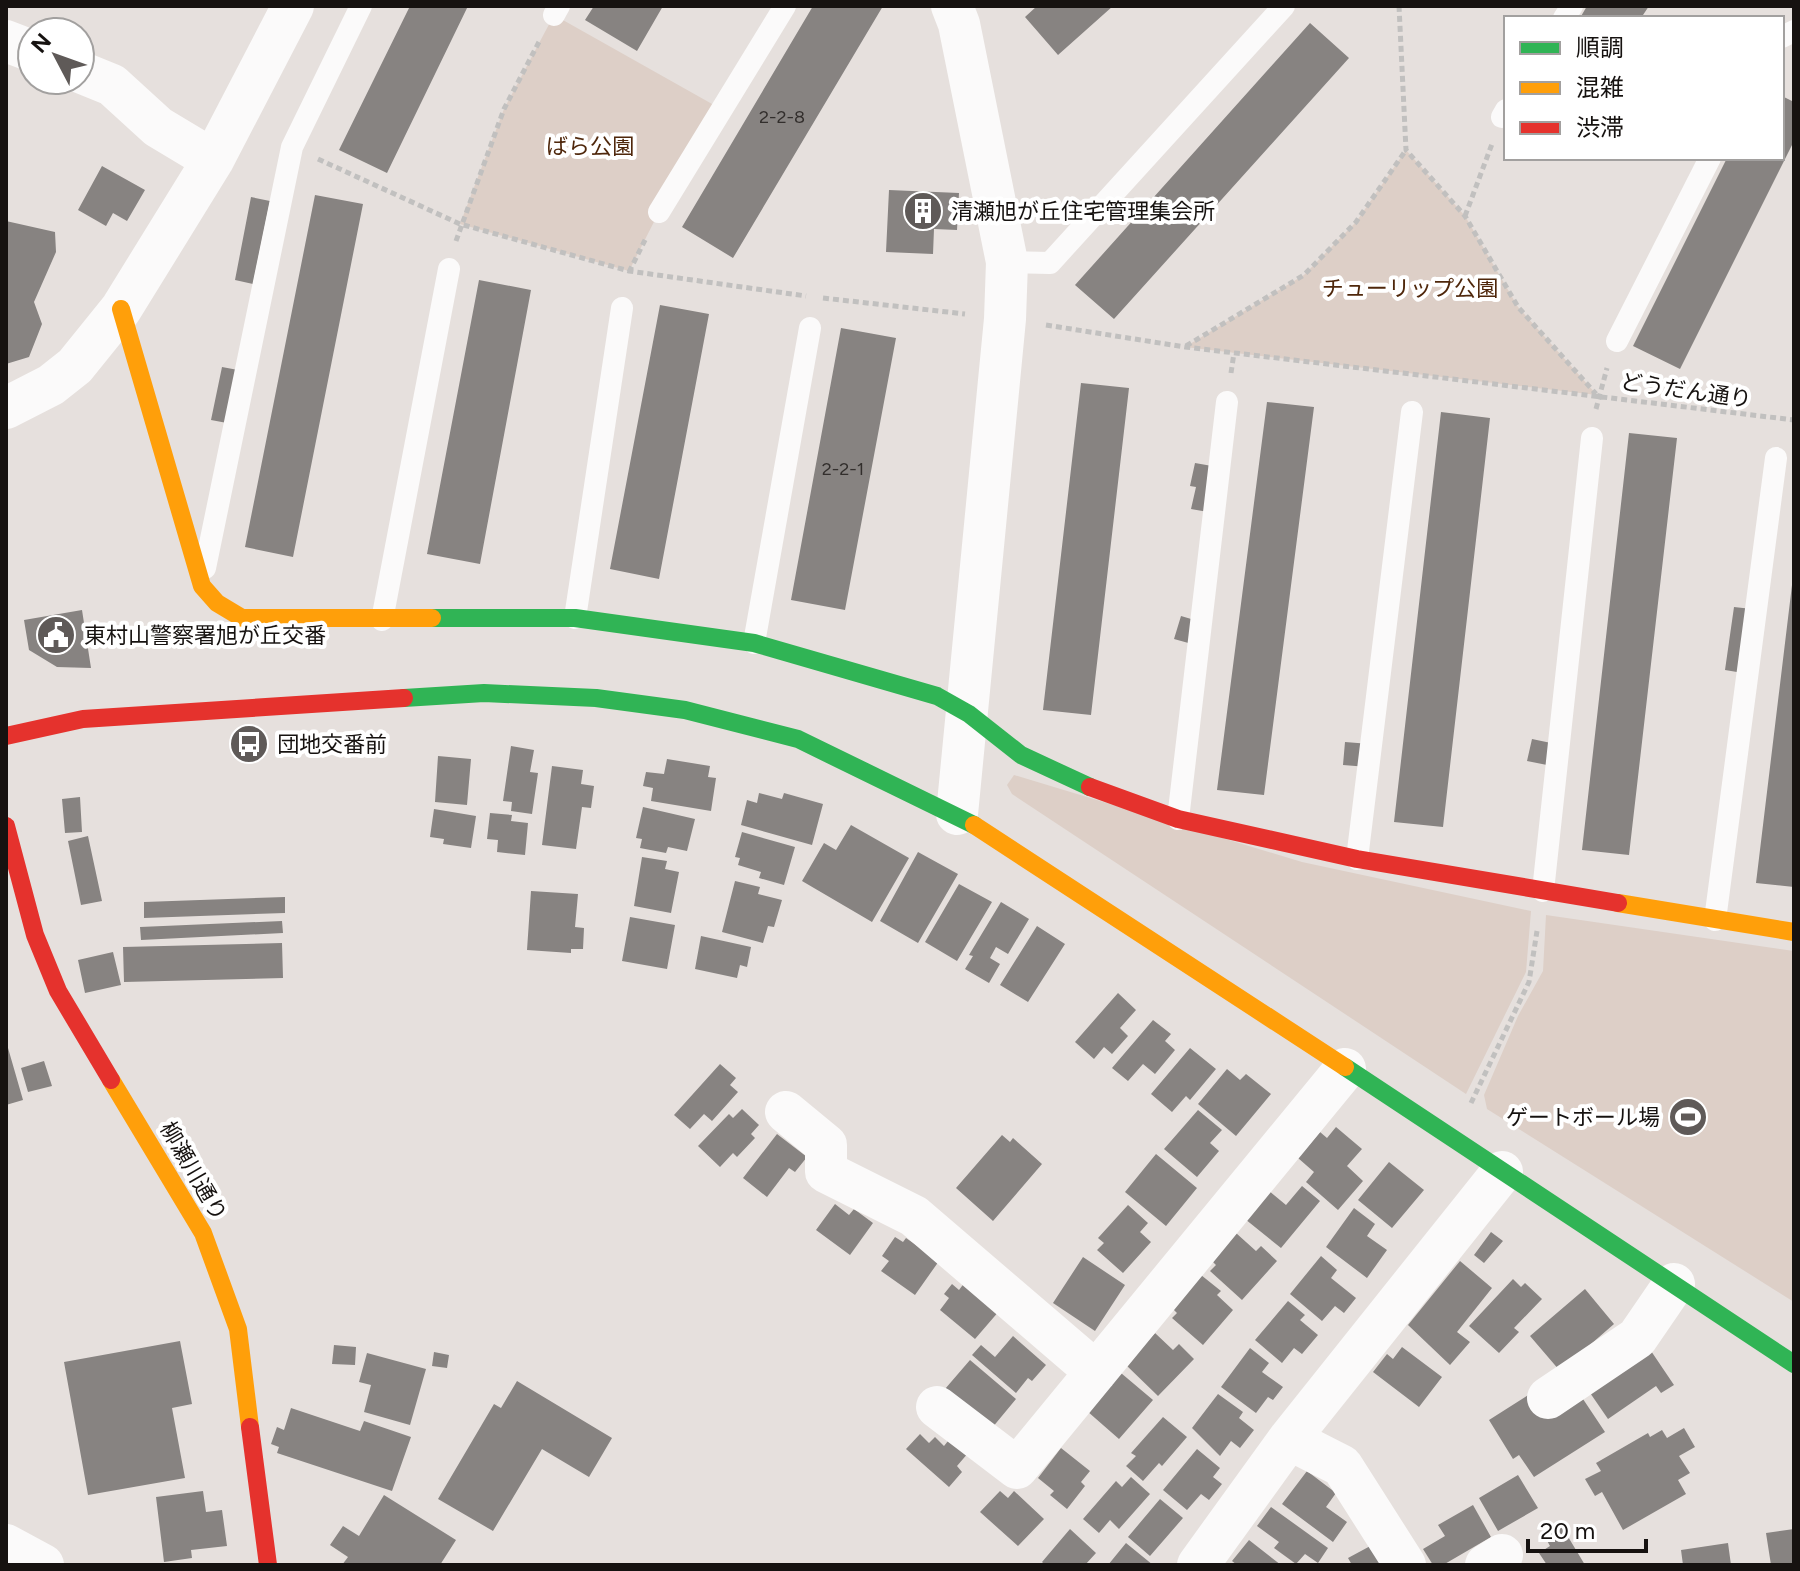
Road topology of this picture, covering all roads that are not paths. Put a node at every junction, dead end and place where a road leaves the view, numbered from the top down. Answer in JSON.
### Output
{"nodes":[{"id":1,"x":293,"y":6,"type":"edge"},
{"id":2,"x":361,"y":6,"type":"edge"},
{"id":3,"x":785,"y":6,"type":"edge"},
{"id":4,"x":1284,"y":6,"type":"edge"},
{"id":5,"x":964,"y":12,"type":"edge"},
{"id":6,"x":96,"y":78,"type":"edge"},
{"id":7,"x":213,"y":160,"type":"junction"},
{"id":8,"x":1709,"y":160,"type":"edge"},
{"id":9,"x":659,"y":212,"type":"dead end"},
{"id":10,"x":1007,"y":262,"type":"junction"},
{"id":11,"x":449,"y":269,"type":"dead end"},
{"id":12,"x":622,"y":308,"type":"dead end"},
{"id":13,"x":121,"y":309,"type":"junction"},
{"id":14,"x":810,"y":328,"type":"dead end"},
{"id":15,"x":1617,"y":341,"type":"dead end"},
{"id":16,"x":1227,"y":402,"type":"dead end"},
{"id":17,"x":6,"y":408,"type":"edge"},
{"id":18,"x":1412,"y":412,"type":"dead end"},
{"id":19,"x":1592,"y":438,"type":"dead end"},
{"id":20,"x":1776,"y":458,"type":"dead end"},
{"id":21,"x":202,"y":586,"type":"junction"},
{"id":22,"x":575,"y":618,"type":"junction"},
{"id":23,"x":382,"y":620,"type":"junction"},
{"id":24,"x":754,"y":643,"type":"junction"},
{"id":25,"x":969,"y":714,"type":"junction"},
{"id":26,"x":6,"y":736,"type":"edge"},
{"id":27,"x":957,"y":814,"type":"junction"},
{"id":28,"x":1178,"y":819,"type":"junction"},
{"id":29,"x":6,"y":826,"type":"edge"},
{"id":30,"x":1357,"y":859,"type":"junction"},
{"id":31,"x":1543,"y":891,"type":"junction"},
{"id":32,"x":1715,"y":920,"type":"junction"},
{"id":33,"x":1794,"y":932,"type":"edge"},
{"id":34,"x":1345,"y":1069,"type":"junction"},
{"id":35,"x":786,"y":1112,"type":"dead end"},
{"id":36,"x":1502,"y":1172,"type":"junction"},
{"id":37,"x":1674,"y":1284,"type":"junction"},
{"id":38,"x":1794,"y":1364,"type":"edge"},
{"id":39,"x":1096,"y":1372,"type":"junction"},
{"id":40,"x":1548,"y":1398,"type":"dead end"},
{"id":41,"x":937,"y":1407,"type":"dead end"},
{"id":42,"x":1289,"y":1439,"type":"junction"},
{"id":43,"x":6,"y":1545,"type":"edge"},
{"id":44,"x":43,"y":1565,"type":"edge"},
{"id":45,"x":268,"y":1565,"type":"edge"},
{"id":46,"x":1198,"y":1565,"type":"edge"},
{"id":47,"x":1405,"y":1565,"type":"edge"}],
"edges":[{"from":1,"to":7,"type":"street"},
{"from":2,"to":21,"type":"lane"},
{"from":3,"to":9,"type":"lane"},
{"from":4,"to":10,"type":"lane"},
{"from":5,"to":10,"type":"street"},
{"from":6,"to":7,"type":"street"},
{"from":7,"to":13,"type":"street"},
{"from":8,"to":15,"type":"lane"},
{"from":10,"to":25,"type":"street"},
{"from":11,"to":23,"type":"lane"},
{"from":12,"to":22,"type":"lane"},
{"from":13,"to":17,"type":"street"},
{"from":13,"to":21,"type":"street"},
{"from":14,"to":24,"type":"lane"},
{"from":16,"to":28,"type":"lane"},
{"from":18,"to":30,"type":"lane"},
{"from":19,"to":31,"type":"lane"},
{"from":20,"to":32,"type":"lane"},
{"from":21,"to":23,"type":"street"},
{"from":22,"to":23,"type":"street"},
{"from":22,"to":24,"type":"street"},
{"from":24,"to":25,"type":"street"},
{"from":25,"to":27,"type":"street"},
{"from":25,"to":28,"type":"street"},
{"from":26,"to":27,"type":"street"},
{"from":27,"to":34,"type":"street"},
{"from":28,"to":30,"type":"street"},
{"from":29,"to":45,"type":"street","name":"柳瀬川通り"},
{"from":30,"to":31,"type":"street"},
{"from":31,"to":32,"type":"street"},
{"from":32,"to":33,"type":"street"},
{"from":34,"to":36,"type":"street"},
{"from":34,"to":39,"type":"street"},
{"from":35,"to":39,"type":"street"},
{"from":36,"to":37,"type":"street"},
{"from":36,"to":42,"type":"street"},
{"from":37,"to":38,"type":"street"},
{"from":37,"to":40,"type":"street"},
{"from":39,"to":41,"type":"street"},
{"from":42,"to":46,"type":"street"},
{"from":42,"to":47,"type":"street"},
{"from":43,"to":44,"type":"street"}]}
